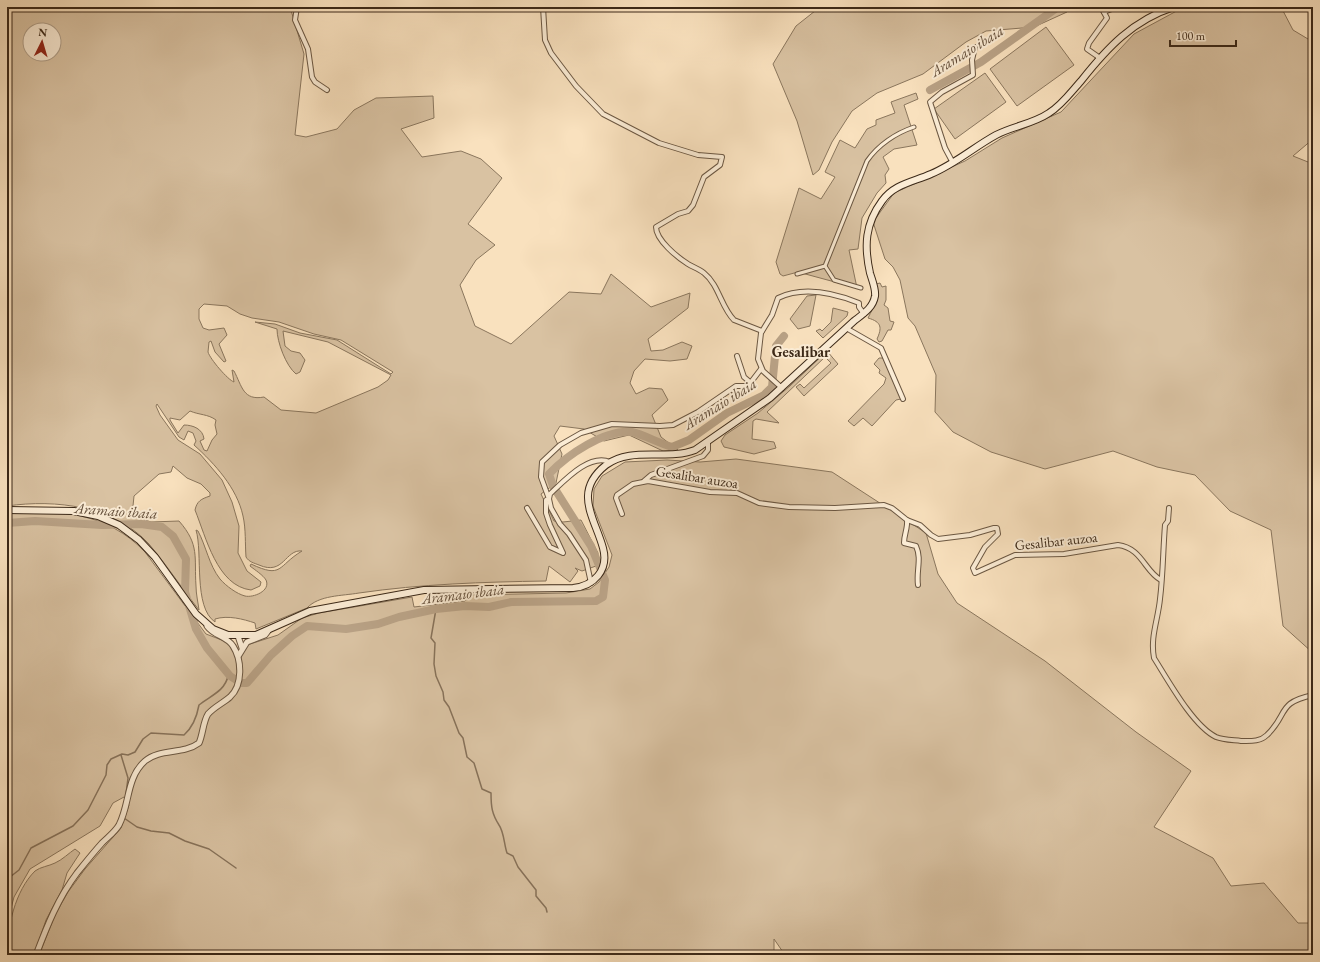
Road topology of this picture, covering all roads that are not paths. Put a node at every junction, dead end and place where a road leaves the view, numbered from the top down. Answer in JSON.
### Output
{"nodes":[{"id":1,"x":297,"y":7,"type":"edge"},
{"id":2,"x":543,"y":7,"type":"edge"},
{"id":3,"x":1101,"y":7,"type":"edge"},
{"id":4,"x":1117,"y":7,"type":"edge"},
{"id":5,"x":1174,"y":7,"type":"edge"},
{"id":6,"x":1104,"y":12,"type":"junction"},
{"id":7,"x":975,"y":47,"type":"dead end"},
{"id":8,"x":1100,"y":58,"type":"junction"},
{"id":9,"x":327,"y":90,"type":"dead end"},
{"id":10,"x":914,"y":127,"type":"dead end"},
{"id":11,"x":953,"y":163,"type":"junction"},
{"id":12,"x":825,"y":266,"type":"junction"},
{"id":13,"x":797,"y":274,"type":"dead end"},
{"id":14,"x":861,"y":288,"type":"dead end"},
{"id":15,"x":864,"y":314,"type":"junction"},
{"id":16,"x":846,"y":328,"type":"junction"},
{"id":17,"x":762,"y":331,"type":"junction"},
{"id":18,"x":737,"y":356,"type":"dead end"},
{"id":19,"x":761,"y":369,"type":"junction"},
{"id":20,"x":749,"y":384,"type":"junction"},
{"id":21,"x":780,"y":386,"type":"junction"},
{"id":22,"x":903,"y":399,"type":"dead end"},
{"id":23,"x":708,"y":442,"type":"junction"},
{"id":24,"x":610,"y":462,"type":"junction"},
{"id":25,"x":644,"y":481,"type":"junction"},
{"id":26,"x":549,"y":499,"type":"junction"},
{"id":27,"x":527,"y":508,"type":"dead end"},
{"id":28,"x":1169,"y":508,"type":"dead end"},
{"id":29,"x":7,"y":510,"type":"edge"},
{"id":30,"x":622,"y":514,"type":"dead end"},
{"id":31,"x":908,"y":520,"type":"junction"},
{"id":32,"x":1161,"y":580,"type":"junction"},
{"id":33,"x":591,"y":583,"type":"junction"},
{"id":34,"x":918,"y":585,"type":"dead end"},
{"id":35,"x":206,"y":624,"type":"junction"},
{"id":36,"x":268,"y":631,"type":"junction"},
{"id":37,"x":238,"y":636,"type":"junction"},
{"id":38,"x":235,"y":648,"type":"junction"},
{"id":39,"x":242,"y":648,"type":"junction"},
{"id":40,"x":239,"y":655,"type":"junction"},
{"id":41,"x":1313,"y":695,"type":"edge"},
{"id":42,"x":36,"y":955,"type":"edge"}],
"edges":[{"from":1,"to":9,"type":"street"},
{"from":2,"to":17,"type":"street"},
{"from":3,"to":6,"type":"street"},
{"from":4,"to":6,"type":"street"},
{"from":5,"to":8,"type":"main road"},
{"from":6,"to":8,"type":"street"},
{"from":7,"to":11,"type":"street"},
{"from":8,"to":11,"type":"main road"},
{"from":10,"to":12,"type":"street"},
{"from":11,"to":15,"type":"main road"},
{"from":12,"to":13,"type":"street"},
{"from":12,"to":14,"type":"street"},
{"from":15,"to":16,"type":"main road"},
{"from":15,"to":17,"type":"street"},
{"from":16,"to":21,"type":"main road"},
{"from":16,"to":22,"type":"street"},
{"from":17,"to":19,"type":"street"},
{"from":18,"to":20,"type":"street"},
{"from":19,"to":20,"type":"street"},
{"from":19,"to":21,"type":"street"},
{"from":20,"to":26,"type":"street"},
{"from":21,"to":23,"type":"main road"},
{"from":23,"to":24,"type":"main road"},
{"from":23,"to":25,"type":"street","name":"Gesalibar auzoa"},
{"from":24,"to":26,"type":"street"},
{"from":24,"to":33,"type":"main road"},
{"from":25,"to":30,"type":"street","name":"Gesalibar auzoa"},
{"from":25,"to":31,"type":"street","name":"Gesalibar auzoa"},
{"from":26,"to":27,"type":"street"},
{"from":26,"to":33,"type":"street"},
{"from":28,"to":32,"type":"street"},
{"from":29,"to":35,"type":"main road"},
{"from":31,"to":32,"type":"street","name":"Gesalibar auzoa"},
{"from":31,"to":34,"type":"street"},
{"from":32,"to":41,"type":"street"},
{"from":33,"to":36,"type":"main road"},
{"from":35,"to":37,"type":"main road"},
{"from":35,"to":38,"type":"street"},
{"from":36,"to":37,"type":"main road"},
{"from":36,"to":39,"type":"street"},
{"from":37,"to":38,"type":"street"},
{"from":37,"to":39,"type":"street"},
{"from":38,"to":40,"type":"street"},
{"from":39,"to":40,"type":"street"},
{"from":40,"to":42,"type":"street"}]}
